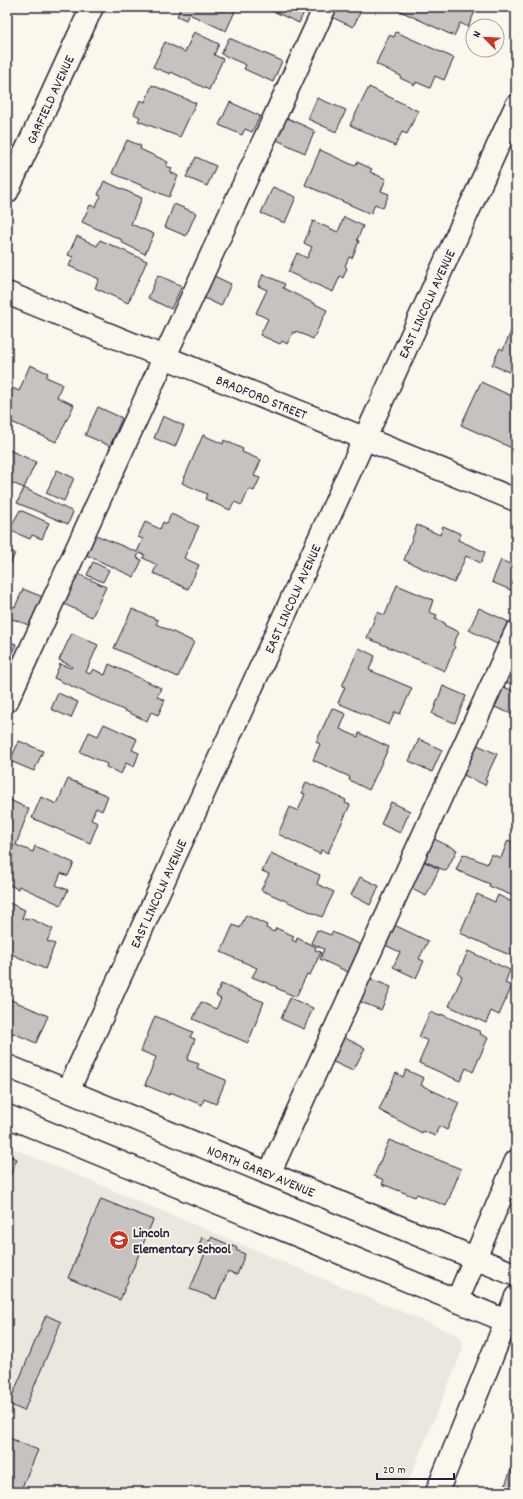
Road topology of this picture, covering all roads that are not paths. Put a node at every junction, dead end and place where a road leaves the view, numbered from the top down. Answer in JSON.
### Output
{"nodes":[{"id":1,"x":92,"y":7,"type":"edge"},
{"id":2,"x":326,"y":7,"type":"edge"},
{"id":3,"x":516,"y":106,"type":"edge"},
{"id":4,"x":7,"y":192,"type":"edge"},
{"id":5,"x":7,"y":293,"type":"edge"},
{"id":6,"x":164,"y":357,"type":"junction"},
{"id":7,"x":365,"y":438,"type":"junction"},
{"id":8,"x":516,"y":500,"type":"edge"},
{"id":9,"x":516,"y":632,"type":"edge"},
{"id":10,"x":7,"y":701,"type":"edge"},
{"id":11,"x":7,"y":1066,"type":"edge"},
{"id":12,"x":68,"y":1091,"type":"junction"},
{"id":13,"x":7,"y":1116,"type":"edge"},
{"id":14,"x":516,"y":1161,"type":"edge"},
{"id":15,"x":269,"y":1174,"type":"junction"},
{"id":16,"x":475,"y":1259,"type":"junction"},
{"id":17,"x":516,"y":1275,"type":"edge"},
{"id":18,"x":516,"y":1297,"type":"edge"},
{"id":19,"x":457,"y":1301,"type":"junction"},
{"id":20,"x":511,"y":1323,"type":"edge"},
{"id":21,"x":437,"y":1492,"type":"edge"}],
"edges":[{"from":1,"to":4,"type":"street","name":"GARFIELD AVENUE"},
{"from":2,"to":6,"type":"street"},
{"from":3,"to":7,"type":"street","name":"EAST LINCOLN AVENUE"},
{"from":5,"to":6,"type":"street","name":"BRADFORD STREET"},
{"from":6,"to":7,"type":"street","name":"BRADFORD STREET"},
{"from":6,"to":10,"type":"street"},
{"from":7,"to":8,"type":"street","name":"BRADFORD STREET"},
{"from":7,"to":12,"type":"street","name":"EAST LINCOLN AVENUE"},
{"from":9,"to":15,"type":"street"},
{"from":11,"to":12,"type":"street","name":"NORTH GAREY AVENUE"},
{"from":12,"to":15,"type":"street","name":"NORTH GAREY AVENUE"},
{"from":13,"to":19,"type":"street"},
{"from":14,"to":16,"type":"street"},
{"from":15,"to":16,"type":"street","name":"NORTH GAREY AVENUE"},
{"from":16,"to":17,"type":"street","name":"NORTH GAREY AVENUE"},
{"from":16,"to":19,"type":"street"},
{"from":18,"to":20,"type":"street"},
{"from":19,"to":20,"type":"street"},
{"from":20,"to":21,"type":"street"}]}
